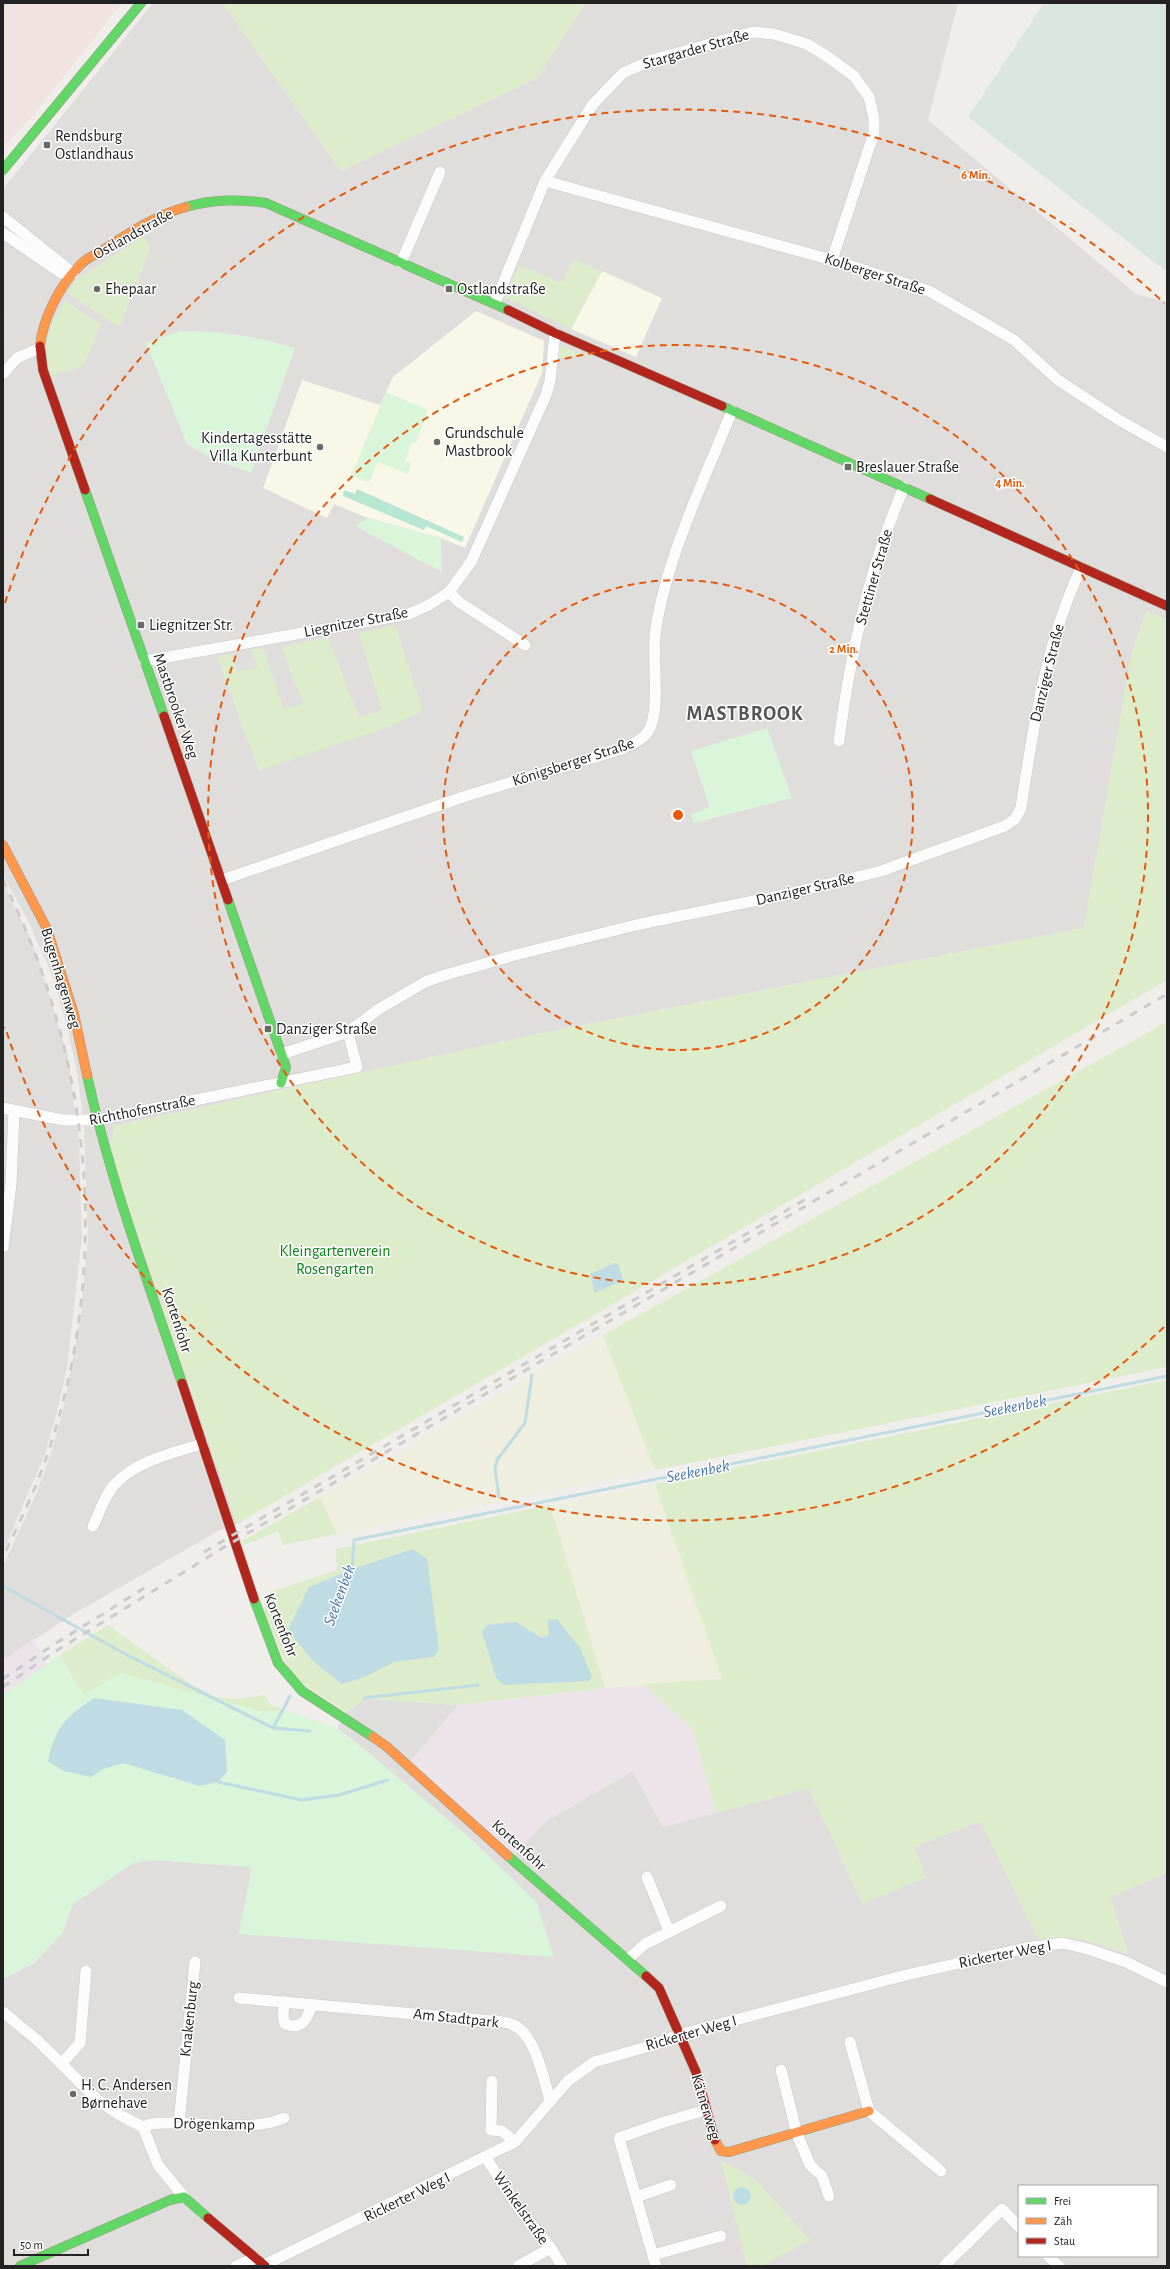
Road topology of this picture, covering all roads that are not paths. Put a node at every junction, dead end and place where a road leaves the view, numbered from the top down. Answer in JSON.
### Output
{"nodes":[{"id":1,"x":141,"y":3,"type":"edge"},
{"id":2,"x":3,"y":170,"type":"edge"},
{"id":3,"x":440,"y":172,"type":"dead end"},
{"id":4,"x":545,"y":181,"type":"junction"},
{"id":5,"x":3,"y":217,"type":"edge"},
{"id":6,"x":3,"y":233,"type":"edge"},
{"id":7,"x":832,"y":260,"type":"junction"},
{"id":8,"x":400,"y":263,"type":"junction"},
{"id":9,"x":74,"y":273,"type":"junction"},
{"id":10,"x":495,"y":303,"type":"junction"},
{"id":11,"x":555,"y":333,"type":"junction"},
{"id":12,"x":40,"y":348,"type":"junction"},
{"id":13,"x":3,"y":374,"type":"edge"},
{"id":14,"x":732,"y":411,"type":"junction"},
{"id":15,"x":1167,"y":447,"type":"edge"},
{"id":16,"x":904,"y":487,"type":"junction"},
{"id":17,"x":1081,"y":568,"type":"junction"},
{"id":18,"x":449,"y":592,"type":"junction"},
{"id":19,"x":1167,"y":606,"type":"edge"},
{"id":20,"x":525,"y":645,"type":"dead end"},
{"id":21,"x":145,"y":660,"type":"junction"},
{"id":22,"x":839,"y":740,"type":"dead end"},
{"id":23,"x":3,"y":845,"type":"edge"},
{"id":24,"x":222,"y":880,"type":"junction"},
{"id":25,"x":348,"y":1032,"type":"junction"},
{"id":26,"x":282,"y":1054,"type":"junction"},
{"id":27,"x":281,"y":1083,"type":"junction"},
{"id":28,"x":3,"y":1108,"type":"edge"},
{"id":29,"x":14,"y":1111,"type":"junction"},
{"id":30,"x":97,"y":1120,"type":"junction"},
{"id":31,"x":3,"y":1247,"type":"edge"},
{"id":32,"x":202,"y":1444,"type":"junction"},
{"id":33,"x":93,"y":1526,"type":"dead end"},
{"id":34,"x":647,"y":1877,"type":"dead end"},
{"id":35,"x":721,"y":1906,"type":"dead end"},
{"id":36,"x":669,"y":1931,"type":"junction"},
{"id":37,"x":628,"y":1959,"type":"junction"},
{"id":38,"x":195,"y":1962,"type":"dead end"},
{"id":39,"x":86,"y":1971,"type":"dead end"},
{"id":40,"x":1167,"y":1982,"type":"edge"},
{"id":41,"x":239,"y":1998,"type":"dead end"},
{"id":42,"x":284,"y":2002,"type":"junction"},
{"id":43,"x":312,"y":2004,"type":"junction"},
{"id":44,"x":3,"y":2012,"type":"edge"},
{"id":45,"x":678,"y":2035,"type":"junction"},
{"id":46,"x":850,"y":2042,"type":"dead end"},
{"id":47,"x":61,"y":2064,"type":"junction"},
{"id":48,"x":781,"y":2070,"type":"dead end"},
{"id":49,"x":492,"y":2081,"type":"dead end"},
{"id":50,"x":550,"y":2100,"type":"junction"},
{"id":51,"x":706,"y":2110,"type":"junction"},
{"id":52,"x":869,"y":2111,"type":"junction"},
{"id":53,"x":284,"y":2118,"type":"dead end"},
{"id":54,"x":179,"y":2123,"type":"junction"},
{"id":55,"x":143,"y":2127,"type":"junction"},
{"id":56,"x":797,"y":2134,"type":"junction"},
{"id":57,"x":515,"y":2142,"type":"junction"},
{"id":58,"x":486,"y":2158,"type":"junction"},
{"id":59,"x":941,"y":2171,"type":"dead end"},
{"id":60,"x":671,"y":2185,"type":"dead end"},
{"id":61,"x":829,"y":2196,"type":"dead end"},
{"id":62,"x":184,"y":2197,"type":"junction"},
{"id":63,"x":636,"y":2197,"type":"junction"},
{"id":64,"x":1018,"y":2226,"type":"edge"},
{"id":65,"x":721,"y":2236,"type":"dead end"},
{"id":66,"x":551,"y":2248,"type":"junction"},
{"id":67,"x":1049,"y":2257,"type":"edge"},
{"id":68,"x":255,"y":2258,"type":"junction"},
{"id":69,"x":654,"y":2261,"type":"edge"},
{"id":70,"x":20,"y":2266,"type":"edge"},
{"id":71,"x":236,"y":2266,"type":"edge"},
{"id":72,"x":264,"y":2266,"type":"edge"},
{"id":73,"x":518,"y":2266,"type":"edge"},
{"id":74,"x":562,"y":2266,"type":"edge"},
{"id":75,"x":944,"y":2266,"type":"edge"},
{"id":76,"x":1059,"y":2266,"type":"edge"}],
"edges":[{"from":1,"to":2,"type":"street"},
{"from":3,"to":8,"type":"street"},
{"from":4,"to":7,"type":"street","name":"Kolberger Straße"},
{"from":4,"to":7,"type":"street","name":"Stargarder Straße"},
{"from":4,"to":10,"type":"street","name":"Stargarder Straße"},
{"from":5,"to":9,"type":"street"},
{"from":6,"to":9,"type":"street"},
{"from":7,"to":15,"type":"street","name":"Kolberger Straße"},
{"from":8,"to":9,"type":"street","name":"Ostlandstraße"},
{"from":8,"to":10,"type":"street"},
{"from":9,"to":12,"type":"street","name":"Mastbrooker Weg"},
{"from":10,"to":11,"type":"street"},
{"from":11,"to":14,"type":"street"},
{"from":11,"to":18,"type":"street","name":"Liegnitzer Straße"},
{"from":12,"to":13,"type":"street"},
{"from":12,"to":21,"type":"street","name":"Mastbrooker Weg"},
{"from":14,"to":16,"type":"street"},
{"from":14,"to":24,"type":"street","name":"Königsberger Straße"},
{"from":16,"to":17,"type":"street"},
{"from":16,"to":22,"type":"street","name":"Stettiner Straße"},
{"from":17,"to":19,"type":"street"},
{"from":17,"to":25,"type":"street","name":"Danziger Straße"},
{"from":18,"to":20,"type":"street"},
{"from":18,"to":21,"type":"street","name":"Liegnitzer Straße"},
{"from":21,"to":24,"type":"street","name":"Mastbrooker Weg"},
{"from":23,"to":30,"type":"street","name":"Bugenhagenweg"},
{"from":24,"to":26,"type":"street","name":"Mastbrooker Weg"},
{"from":25,"to":26,"type":"street","name":"Danziger Straße"},
{"from":25,"to":27,"type":"street"},
{"from":26,"to":27,"type":"street","name":"Mastbrooker Weg"},
{"from":27,"to":30,"type":"street","name":"Richthofenstraße"},
{"from":28,"to":29,"type":"street","name":"Richthofenstraße"},
{"from":29,"to":30,"type":"street","name":"Richthofenstraße"},
{"from":29,"to":31,"type":"street"},
{"from":30,"to":32,"type":"street","name":"Kortenfohr"},
{"from":32,"to":33,"type":"street"},
{"from":32,"to":37,"type":"street","name":"Kortenfohr"},
{"from":34,"to":36,"type":"street"},
{"from":35,"to":36,"type":"street"},
{"from":36,"to":37,"type":"street"},
{"from":37,"to":45,"type":"street","name":"Kortenfohr"},
{"from":38,"to":54,"type":"street","name":"Knakenburg"},
{"from":39,"to":47,"type":"street"},
{"from":40,"to":45,"type":"street","name":"Rickerter Weg I"},
{"from":41,"to":42,"type":"street","name":"Am Stadtpark"},
{"from":42,"to":43,"type":"street","name":"Am Stadtpark"},
{"from":42,"to":43,"type":"street"},
{"from":43,"to":50,"type":"street","name":"Am Stadtpark"},
{"from":44,"to":47,"type":"street"},
{"from":45,"to":50,"type":"street","name":"Rickerter Weg I"},
{"from":45,"to":51,"type":"street","name":"Kätnerweg"},
{"from":46,"to":52,"type":"street"},
{"from":47,"to":55,"type":"street"},
{"from":48,"to":56,"type":"street"},
{"from":49,"to":57,"type":"street"},
{"from":50,"to":57,"type":"street","name":"Rickerter Weg I"},
{"from":51,"to":56,"type":"street","name":"Kätnerweg"},
{"from":51,"to":63,"type":"street"},
{"from":52,"to":56,"type":"street","name":"Kätnerweg"},
{"from":52,"to":59,"type":"street"},
{"from":53,"to":54,"type":"street","name":"Drögenkamp"},
{"from":54,"to":55,"type":"street","name":"Drögenkamp"},
{"from":55,"to":62,"type":"street"},
{"from":56,"to":61,"type":"street"},
{"from":57,"to":58,"type":"street","name":"Rickerter Weg I"},
{"from":58,"to":66,"type":"street","name":"Winkelstraße"},
{"from":58,"to":72,"type":"street","name":"Rickerter Weg I"},
{"from":60,"to":63,"type":"street"},
{"from":62,"to":68,"type":"street"},
{"from":62,"to":70,"type":"street"},
{"from":63,"to":69,"type":"street"},
{"from":64,"to":75,"type":"street"},
{"from":65,"to":69,"type":"street"},
{"from":66,"to":73,"type":"street","name":"Winkelstraße"},
{"from":66,"to":74,"type":"street"},
{"from":67,"to":76,"type":"street"},
{"from":68,"to":71,"type":"street"},
{"from":68,"to":72,"type":"street"}]}
